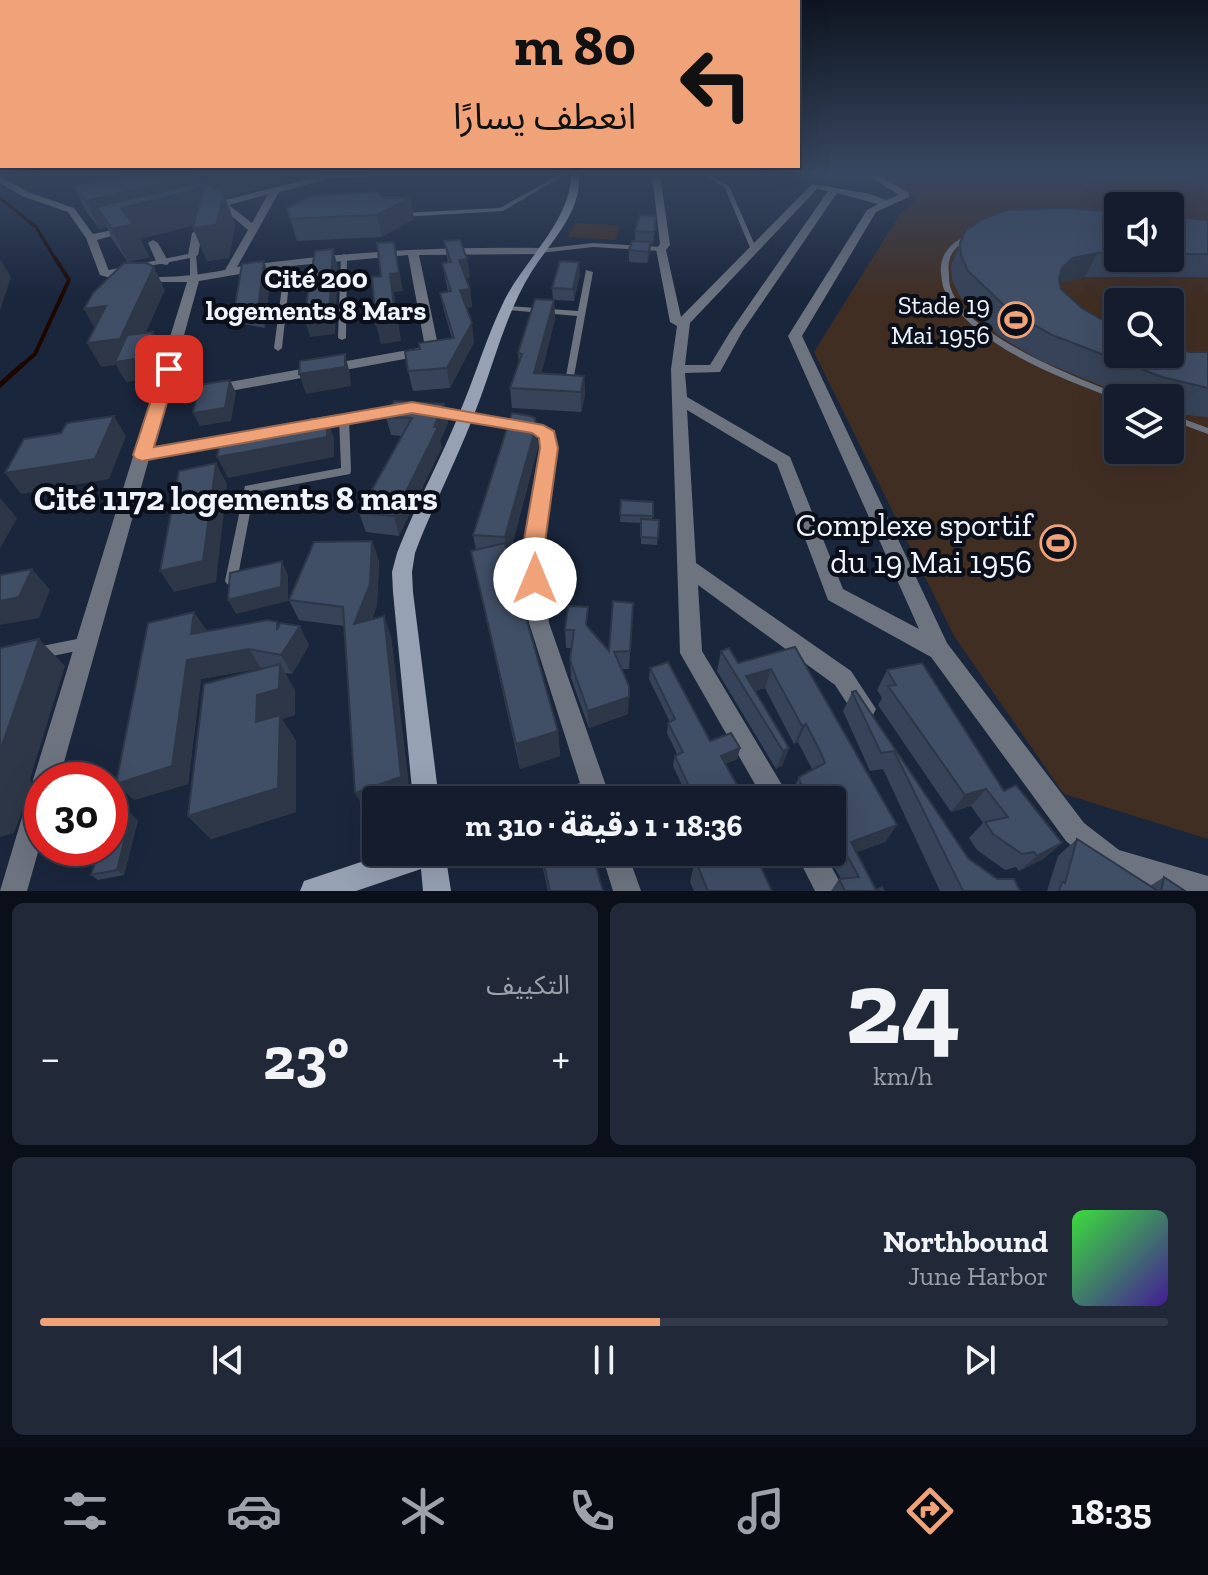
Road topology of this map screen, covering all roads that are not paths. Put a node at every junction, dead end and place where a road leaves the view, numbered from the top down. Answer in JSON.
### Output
{"nodes":[{"id":1,"x":75,"y":216,"type":"edge"},
{"id":2,"x":234,"y":216,"type":"edge"},
{"id":3,"x":261,"y":216,"type":"edge"},
{"id":4,"x":563,"y":216,"type":"edge"},
{"id":5,"x":661,"y":216,"type":"edge"},
{"id":6,"x":739,"y":216,"type":"edge"},
{"id":7,"x":787,"y":216,"type":"edge"},
{"id":8,"x":816,"y":216,"type":"edge"},
{"id":9,"x":869,"y":216,"type":"edge"},
{"id":10,"x":138,"y":226,"type":"edge"},
{"id":11,"x":253,"y":229,"type":"junction"},
{"id":12,"x":987,"y":229,"type":"edge"},
{"id":13,"x":197,"y":233,"type":"edge"},
{"id":14,"x":91,"y":238,"type":"junction"},
{"id":15,"x":153,"y":243,"type":"dead end"},
{"id":16,"x":661,"y":249,"type":"junction"},
{"id":17,"x":754,"y":250,"type":"junction"},
{"id":18,"x":413,"y":251,"type":"junction"},
{"id":19,"x":540,"y":251,"type":"junction"},
{"id":20,"x":193,"y":255,"type":"junction"},
{"id":21,"x":344,"y":256,"type":"junction"},
{"id":22,"x":163,"y":263,"type":"junction"},
{"id":23,"x":288,"y":264,"type":"junction"},
{"id":24,"x":229,"y":272,"type":"junction"},
{"id":25,"x":589,"y":272,"type":"dead end"},
{"id":26,"x":104,"y":273,"type":"junction"},
{"id":27,"x":194,"y":279,"type":"junction"},
{"id":28,"x":508,"y":308,"type":"junction"},
{"id":29,"x":581,"y":314,"type":"junction"},
{"id":30,"x":684,"y":322,"type":"junction"},
{"id":31,"x":342,"y":338,"type":"dead end"},
{"id":32,"x":278,"y":348,"type":"dead end"},
{"id":33,"x":678,"y":369,"type":"junction"},
{"id":34,"x":570,"y":376,"type":"edge"},
{"id":35,"x":1104,"y":391,"type":"edge"},
{"id":36,"x":160,"y":399,"type":"junction"},
{"id":37,"x":680,"y":399,"type":"junction"},
{"id":38,"x":467,"y":415,"type":"junction"},
{"id":39,"x":344,"y":418,"type":"junction"},
{"id":40,"x":1184,"y":422,"type":"edge"},
{"id":41,"x":297,"y":427,"type":"edge"},
{"id":42,"x":1208,"y":431,"type":"edge"},
{"id":43,"x":251,"y":435,"type":"edge"},
{"id":44,"x":142,"y":455,"type":"junction"},
{"id":45,"x":687,"y":567,"type":"junction"},
{"id":46,"x":231,"y":581,"type":"edge"},
{"id":47,"x":87,"y":643,"type":"junction"},
{"id":48,"x":939,"y":650,"type":"junction"},
{"id":49,"x":29,"y":654,"type":"edge"},
{"id":50,"x":878,"y":731,"type":"edge"},
{"id":51,"x":51,"y":762,"type":"edge"},
{"id":52,"x":425,"y":786,"type":"edge"},
{"id":53,"x":593,"y":786,"type":"edge"},
{"id":54,"x":770,"y":786,"type":"edge"},
{"id":55,"x":24,"y":854,"type":"edge"},
{"id":56,"x":390,"y":866,"type":"edge"},
{"id":57,"x":434,"y":866,"type":"edge"},
{"id":58,"x":619,"y":866,"type":"edge"},
{"id":59,"x":816,"y":866,"type":"edge"},
{"id":60,"x":1208,"y":890,"type":"edge"},
{"id":61,"x":13,"y":891,"type":"edge"},
{"id":62,"x":314,"y":891,"type":"edge"},
{"id":63,"x":437,"y":891,"type":"edge"},
{"id":64,"x":627,"y":891,"type":"edge"},
{"id":65,"x":831,"y":891,"type":"edge"}],
"edges":[{"from":1,"to":14,"type":"street"},
{"from":2,"to":11,"type":"street"},
{"from":3,"to":11,"type":"street"},
{"from":4,"to":19,"type":"main road"},
{"from":5,"to":16,"type":"street"},
{"from":6,"to":17,"type":"lane"},
{"from":7,"to":17,"type":"street"},
{"from":8,"to":33,"type":"street"},
{"from":9,"to":48,"type":"street"},
{"from":10,"to":14,"type":"street"},
{"from":11,"to":24,"type":"street"},
{"from":12,"to":35,"type":"lane"},
{"from":13,"to":20,"type":"street"},
{"from":14,"to":26,"type":"street"},
{"from":15,"to":22,"type":"street"},
{"from":16,"to":19,"type":"lane"},
{"from":16,"to":30,"type":"street"},
{"from":17,"to":30,"type":"street"},
{"from":18,"to":19,"type":"street"},
{"from":18,"to":21,"type":"street"},
{"from":18,"to":36,"type":"street"},
{"from":19,"to":28,"type":"main road"},
{"from":20,"to":22,"type":"lane"},
{"from":20,"to":27,"type":"lane"},
{"from":21,"to":23,"type":"street"},
{"from":21,"to":31,"type":"lane"},
{"from":22,"to":26,"type":"lane"},
{"from":23,"to":24,"type":"street"},
{"from":23,"to":32,"type":"lane"},
{"from":24,"to":27,"type":"street"},
{"from":25,"to":29,"type":"lane"},
{"from":26,"to":27,"type":"street"},
{"from":27,"to":36,"type":"street"},
{"from":28,"to":29,"type":"lane"},
{"from":28,"to":38,"type":"main road"},
{"from":29,"to":34,"type":"lane"},
{"from":30,"to":33,"type":"street"},
{"from":33,"to":37,"type":"street"},
{"from":36,"to":44,"type":"street"},
{"from":37,"to":45,"type":"street"},
{"from":37,"to":48,"type":"street"},
{"from":38,"to":39,"type":"street"},
{"from":38,"to":52,"type":"main road"},
{"from":38,"to":53,"type":"street"},
{"from":39,"to":41,"type":"street"},
{"from":39,"to":46,"type":"lane"},
{"from":40,"to":42,"type":"lane"},
{"from":43,"to":44,"type":"street"},
{"from":44,"to":47,"type":"street"},
{"from":45,"to":50,"type":"street"},
{"from":45,"to":54,"type":"street"},
{"from":47,"to":49,"type":"lane"},
{"from":47,"to":51,"type":"street"},
{"from":48,"to":60,"type":"street"},
{"from":55,"to":61,"type":"street"},
{"from":56,"to":62,"type":"main road"},
{"from":57,"to":63,"type":"main road"},
{"from":58,"to":64,"type":"street"},
{"from":59,"to":65,"type":"street"}]}
